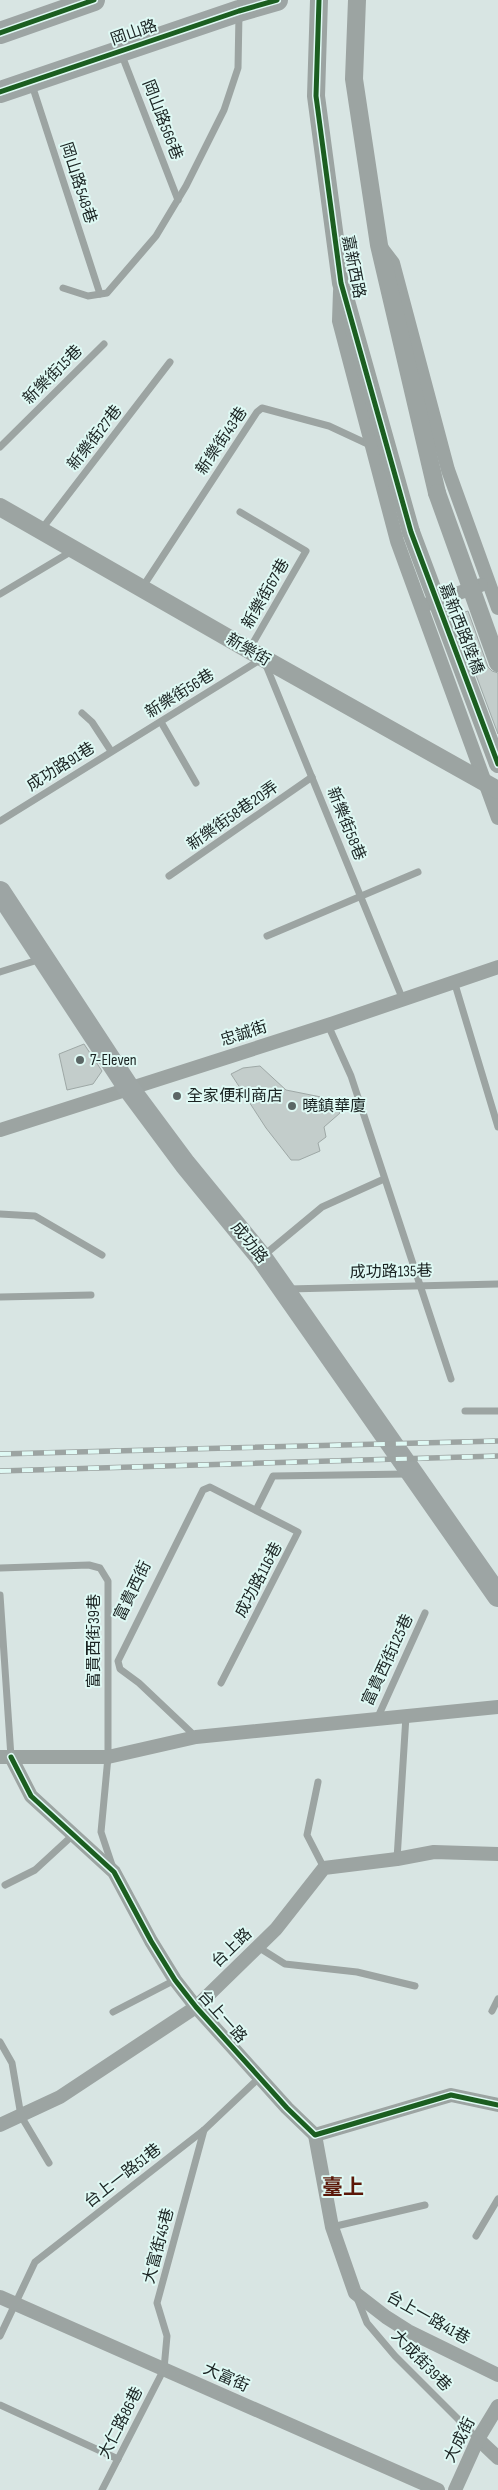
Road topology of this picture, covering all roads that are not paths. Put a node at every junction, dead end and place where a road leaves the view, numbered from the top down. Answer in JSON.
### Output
{"nodes":[{"id":1,"x":94,"y":0,"type":"edge"},
{"id":2,"x":277,"y":0,"type":"edge"},
{"id":3,"x":319,"y":0,"type":"edge"},
{"id":4,"x":357,"y":0,"type":"edge"},
{"id":5,"x":239,"y":11,"type":"junction"},
{"id":6,"x":0,"y":33,"type":"edge"},
{"id":7,"x":120,"y":51,"type":"junction"},
{"id":8,"x":31,"y":81,"type":"junction"},
{"id":9,"x":0,"y":92,"type":"edge"},
{"id":10,"x":178,"y":200,"type":"junction"},
{"id":11,"x":379,"y":245,"type":"junction"},
{"id":12,"x":341,"y":283,"type":"junction"},
{"id":13,"x":63,"y":288,"type":"dead end"},
{"id":14,"x":100,"y":294,"type":"junction"},
{"id":15,"x":104,"y":344,"type":"dead end"},
{"id":16,"x":170,"y":362,"type":"dead end"},
{"id":17,"x":372,"y":446,"type":"junction"},
{"id":18,"x":0,"y":447,"type":"edge"},
{"id":19,"x":437,"y":493,"type":"joint"},
{"id":20,"x":0,"y":507,"type":"edge"},
{"id":21,"x":240,"y":512,"type":"dead end"},
{"id":22,"x":41,"y":530,"type":"junction"},
{"id":23,"x":411,"y":532,"type":"joint"},
{"id":24,"x":74,"y":550,"type":"junction"},
{"id":25,"x":489,"y":582,"type":"junction"},
{"id":26,"x":142,"y":588,"type":"junction"},
{"id":27,"x":0,"y":594,"type":"edge"},
{"id":28,"x":421,"y":607,"type":"junction"},
{"id":29,"x":498,"y":608,"type":"edge"},
{"id":30,"x":256,"y":654,"type":"junction"},
{"id":31,"x":498,"y":664,"type":"edge"},
{"id":32,"x":82,"y":713,"type":"dead end"},
{"id":33,"x":161,"y":722,"type":"junction"},
{"id":34,"x":111,"y":752,"type":"junction"},
{"id":35,"x":498,"y":764,"type":"edge"},
{"id":36,"x":312,"y":777,"type":"junction"},
{"id":37,"x":196,"y":783,"type":"dead end"},
{"id":38,"x":491,"y":786,"type":"edge"},
{"id":39,"x":498,"y":818,"type":"edge"},
{"id":40,"x":0,"y":821,"type":"edge"},
{"id":41,"x":418,"y":872,"type":"dead end"},
{"id":42,"x":169,"y":876,"type":"dead end"},
{"id":43,"x":0,"y":892,"type":"edge"},
{"id":44,"x":361,"y":896,"type":"junction"},
{"id":45,"x":267,"y":936,"type":"dead end"},
{"id":46,"x":44,"y":958,"type":"junction"},
{"id":47,"x":498,"y":966,"type":"edge"},
{"id":48,"x":0,"y":972,"type":"edge"},
{"id":49,"x":454,"y":981,"type":"junction"},
{"id":50,"x":403,"y":1000,"type":"junction"},
{"id":51,"x":328,"y":1025,"type":"junction"},
{"id":52,"x":130,"y":1090,"type":"junction"},
{"id":53,"x":498,"y":1127,"type":"edge"},
{"id":54,"x":0,"y":1130,"type":"edge"},
{"id":55,"x":384,"y":1179,"type":"junction"},
{"id":56,"x":0,"y":1214,"type":"edge"},
{"id":57,"x":102,"y":1255,"type":"dead end"},
{"id":58,"x":261,"y":1257,"type":"junction"},
{"id":59,"x":498,"y":1284,"type":"edge"},
{"id":60,"x":419,"y":1285,"type":"junction"},
{"id":61,"x":284,"y":1289,"type":"junction"},
{"id":62,"x":91,"y":1295,"type":"dead end"},
{"id":63,"x":0,"y":1296,"type":"edge"},
{"id":64,"x":451,"y":1379,"type":"dead end"},
{"id":65,"x":498,"y":1410,"type":"edge"},
{"id":66,"x":465,"y":1411,"type":"dead end"},
{"id":67,"x":414,"y":1474,"type":"junction"},
{"id":68,"x":256,"y":1510,"type":"junction"},
{"id":69,"x":0,"y":1568,"type":"edge"},
{"id":70,"x":0,"y":1595,"type":"edge"},
{"id":71,"x":498,"y":1596,"type":"edge"},
{"id":72,"x":425,"y":1613,"type":"dead end"},
{"id":73,"x":221,"y":1683,"type":"dead end"},
{"id":74,"x":498,"y":1707,"type":"edge"},
{"id":75,"x":406,"y":1716,"type":"junction"},
{"id":76,"x":376,"y":1719,"type":"junction"},
{"id":77,"x":196,"y":1737,"type":"junction"},
{"id":78,"x":5,"y":1757,"type":"edge"},
{"id":79,"x":108,"y":1757,"type":"junction"},
{"id":80,"x":318,"y":1782,"type":"dead end"},
{"id":81,"x":73,"y":1835,"type":"junction"},
{"id":82,"x":498,"y":1854,"type":"edge"},
{"id":83,"x":397,"y":1859,"type":"junction"},
{"id":84,"x":324,"y":1868,"type":"junction"},
{"id":85,"x":114,"y":1872,"type":"junction"},
{"id":86,"x":5,"y":1885,"type":"dead end"},
{"id":87,"x":258,"y":1947,"type":"junction"},
{"id":88,"x":175,"y":1980,"type":"junction"},
{"id":89,"x":416,"y":1986,"type":"dead end"},
{"id":90,"x":498,"y":1999,"type":"edge"},
{"id":91,"x":196,"y":2007,"type":"junction"},
{"id":92,"x":492,"y":2011,"type":"dead end"},
{"id":93,"x":113,"y":2012,"type":"dead end"},
{"id":94,"x":0,"y":2042,"type":"edge"},
{"id":95,"x":260,"y":2077,"type":"junction"},
{"id":96,"x":498,"y":2105,"type":"edge"},
{"id":97,"x":21,"y":2116,"type":"junction"},
{"id":98,"x":0,"y":2125,"type":"edge"},
{"id":99,"x":204,"y":2130,"type":"junction"},
{"id":100,"x":315,"y":2135,"type":"junction"},
{"id":101,"x":49,"y":2163,"type":"dead end"},
{"id":102,"x":498,"y":2199,"type":"edge"},
{"id":103,"x":425,"y":2205,"type":"dead end"},
{"id":104,"x":332,"y":2227,"type":"junction"},
{"id":105,"x":476,"y":2236,"type":"dead end"},
{"id":106,"x":355,"y":2293,"type":"junction"},
{"id":107,"x":0,"y":2297,"type":"edge"},
{"id":108,"x":14,"y":2304,"type":"junction"},
{"id":109,"x":0,"y":2336,"type":"edge"},
{"id":110,"x":164,"y":2370,"type":"junction"},
{"id":111,"x":498,"y":2375,"type":"edge"},
{"id":112,"x":0,"y":2404,"type":"edge"},
{"id":113,"x":498,"y":2406,"type":"edge"},
{"id":114,"x":478,"y":2439,"type":"junction"},
{"id":115,"x":498,"y":2458,"type":"edge"},
{"id":116,"x":118,"y":2459,"type":"junction"},
{"id":117,"x":102,"y":2490,"type":"edge"},
{"id":118,"x":438,"y":2490,"type":"edge"},
{"id":119,"x":455,"y":2490,"type":"edge"}],
"edges":[{"from":1,"to":6,"type":"main road"},
{"from":2,"to":5,"type":"main road","name":"岡山路"},
{"from":3,"to":12,"type":"street","name":"嘉新西路"},
{"from":4,"to":11,"type":"street","name":"嘉新西路"},
{"from":5,"to":7,"type":"main road","name":"岡山路"},
{"from":5,"to":10,"type":"lane"},
{"from":7,"to":8,"type":"main road","name":"岡山路"},
{"from":7,"to":10,"type":"lane","name":"岡山路566巷"},
{"from":8,"to":9,"type":"main road","name":"岡山路"},
{"from":8,"to":14,"type":"lane","name":"岡山路548巷"},
{"from":10,"to":14,"type":"lane"},
{"from":11,"to":19,"type":"street","name":"嘉新西路"},
{"from":11,"to":25,"type":"street"},
{"from":12,"to":17,"type":"street"},
{"from":12,"to":23,"type":"street","name":"嘉新西路"},
{"from":13,"to":14,"type":"lane"},
{"from":15,"to":18,"type":"lane","name":"新樂街15巷"},
{"from":16,"to":22,"type":"lane","name":"新樂街27巷"},
{"from":17,"to":26,"type":"lane","name":"新樂街43巷"},
{"from":17,"to":28,"type":"street"},
{"from":19,"to":31,"type":"street","name":"嘉新西路陸橋","bridge":true},
{"from":20,"to":22,"type":"street","name":"新樂街"},
{"from":21,"to":30,"type":"lane","name":"新樂街67巷"},
{"from":22,"to":24,"type":"street","name":"新樂街"},
{"from":23,"to":35,"type":"street","name":"嘉新西路陸橋","bridge":true},
{"from":24,"to":26,"type":"street","name":"新樂街"},
{"from":24,"to":27,"type":"lane"},
{"from":25,"to":28,"type":"street"},
{"from":25,"to":29,"type":"street"},
{"from":26,"to":30,"type":"street","name":"新樂街"},
{"from":28,"to":38,"type":"street"},
{"from":30,"to":33,"type":"lane","name":"新樂街56巷"},
{"from":30,"to":36,"type":"lane","name":"新樂街58巷"},
{"from":30,"to":38,"type":"street","name":"新樂街"},
{"from":32,"to":34,"type":"lane"},
{"from":33,"to":34,"type":"lane","name":"新樂街56巷"},
{"from":33,"to":37,"type":"lane"},
{"from":34,"to":40,"type":"lane","name":"成功路91巷"},
{"from":36,"to":42,"type":"lane","name":"新樂街58巷20弄"},
{"from":36,"to":44,"type":"lane","name":"新樂街58巷"},
{"from":38,"to":39,"type":"street"},
{"from":41,"to":44,"type":"lane"},
{"from":43,"to":46,"type":"main road","name":"成功路"},
{"from":44,"to":45,"type":"lane"},
{"from":44,"to":50,"type":"lane","name":"新樂街58巷"},
{"from":46,"to":48,"type":"lane"},
{"from":46,"to":52,"type":"main road","name":"成功路"},
{"from":47,"to":49,"type":"street","name":"忠誠街"},
{"from":49,"to":50,"type":"street","name":"忠誠街"},
{"from":49,"to":53,"type":"lane"},
{"from":50,"to":51,"type":"street","name":"忠誠街"},
{"from":51,"to":52,"type":"street","name":"忠誠街"},
{"from":51,"to":55,"type":"lane"},
{"from":52,"to":54,"type":"street","name":"忠誠街"},
{"from":52,"to":58,"type":"main road","name":"成功路"},
{"from":55,"to":58,"type":"lane"},
{"from":55,"to":60,"type":"lane"},
{"from":56,"to":57,"type":"lane"},
{"from":58,"to":61,"type":"main road","name":"成功路"},
{"from":59,"to":60,"type":"lane","name":"成功路135巷"},
{"from":60,"to":61,"type":"lane","name":"成功路135巷"},
{"from":60,"to":64,"type":"lane"},
{"from":61,"to":67,"type":"main road","name":"成功路"},
{"from":62,"to":63,"type":"lane"},
{"from":65,"to":66,"type":"lane"},
{"from":67,"to":68,"type":"lane"},
{"from":67,"to":71,"type":"main road","name":"成功路"},
{"from":68,"to":73,"type":"lane","name":"成功路116巷"},
{"from":68,"to":77,"type":"lane","name":"富貴西街"},
{"from":69,"to":79,"type":"lane","name":"富貴西街39巷"},
{"from":70,"to":78,"type":"lane"},
{"from":72,"to":76,"type":"lane","name":"富貴西街125巷"},
{"from":74,"to":75,"type":"street"},
{"from":75,"to":76,"type":"street"},
{"from":75,"to":83,"type":"lane"},
{"from":76,"to":77,"type":"street"},
{"from":77,"to":79,"type":"street"},
{"from":78,"to":79,"type":"street"},
{"from":78,"to":81,"type":"street","name":"台上一路"},
{"from":79,"to":85,"type":"lane","name":"富貴西街39巷"},
{"from":80,"to":84,"type":"lane"},
{"from":81,"to":85,"type":"street","name":"台上一路"},
{"from":81,"to":86,"type":"lane"},
{"from":82,"to":83,"type":"street"},
{"from":83,"to":84,"type":"street"},
{"from":84,"to":87,"type":"street","name":"台上路"},
{"from":85,"to":88,"type":"street","name":"台上一路"},
{"from":87,"to":89,"type":"lane"},
{"from":87,"to":91,"type":"street","name":"台上路"},
{"from":88,"to":91,"type":"street","name":"台上一路"},
{"from":88,"to":93,"type":"lane"},
{"from":90,"to":92,"type":"lane"},
{"from":91,"to":95,"type":"street","name":"台上一路"},
{"from":91,"to":97,"type":"street","name":"台上路"},
{"from":94,"to":97,"type":"lane"},
{"from":95,"to":99,"type":"lane","name":"台上一路51巷"},
{"from":95,"to":100,"type":"street","name":"台上一路"},
{"from":96,"to":100,"type":"street"},
{"from":97,"to":98,"type":"street","name":"台上路"},
{"from":97,"to":101,"type":"lane"},
{"from":99,"to":108,"type":"lane","name":"台上一路51巷"},
{"from":99,"to":110,"type":"lane","name":"大富街45巷"},
{"from":100,"to":104,"type":"street"},
{"from":102,"to":105,"type":"lane"},
{"from":103,"to":104,"type":"lane"},
{"from":104,"to":106,"type":"street"},
{"from":106,"to":111,"type":"street","name":"台上一路41巷"},
{"from":106,"to":114,"type":"lane","name":"大成街39巷"},
{"from":107,"to":108,"type":"street","name":"大富街"},
{"from":108,"to":109,"type":"lane","name":"台上一路51巷"},
{"from":108,"to":110,"type":"street","name":"大富街"},
{"from":110,"to":116,"type":"lane","name":"大仁路86巷"},
{"from":110,"to":118,"type":"street","name":"大富街"},
{"from":112,"to":116,"type":"lane"},
{"from":113,"to":114,"type":"street","name":"大成街"},
{"from":114,"to":115,"type":"street"},
{"from":114,"to":119,"type":"street","name":"大成街"},
{"from":116,"to":117,"type":"lane","name":"大仁路86巷"}]}
